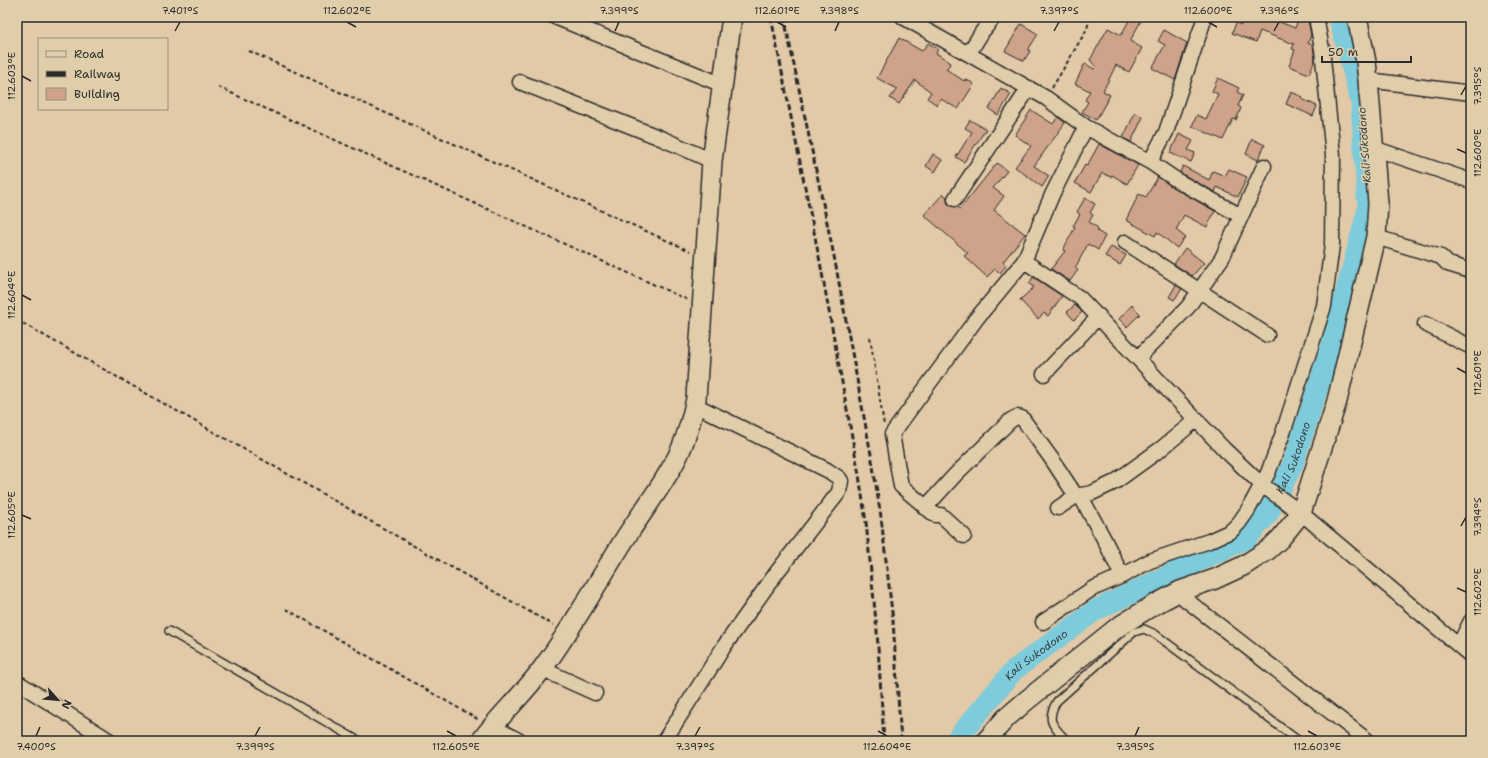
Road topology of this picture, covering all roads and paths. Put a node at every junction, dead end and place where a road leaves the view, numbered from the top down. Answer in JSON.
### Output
{"nodes":[{"id":1,"x":555,"y":17,"type":"edge"},
{"id":2,"x":732,"y":17,"type":"edge"},
{"id":3,"x":903,"y":17,"type":"edge"},
{"id":4,"x":994,"y":17,"type":"edge"},
{"id":5,"x":1090,"y":17,"type":"edge"},
{"id":6,"x":1205,"y":17,"type":"edge"},
{"id":7,"x":1316,"y":17,"type":"edge"},
{"id":8,"x":1357,"y":17,"type":"edge"},
{"id":9,"x":250,"y":51,"type":"dead end"},
{"id":10,"x":969,"y":53,"type":"junction"},
{"id":11,"x":1368,"y":80,"type":"junction"},
{"id":12,"x":520,"y":82,"type":"dead end"},
{"id":13,"x":723,"y":85,"type":"junction"},
{"id":14,"x":218,"y":87,"type":"dead end"},
{"id":15,"x":1030,"y":88,"type":"junction"},
{"id":16,"x":1471,"y":93,"type":"edge"},
{"id":17,"x":1046,"y":98,"type":"junction"},
{"id":18,"x":1086,"y":127,"type":"junction"},
{"id":19,"x":1373,"y":148,"type":"junction"},
{"id":20,"x":712,"y":161,"type":"junction"},
{"id":21,"x":1150,"y":162,"type":"junction"},
{"id":22,"x":1264,"y":166,"type":"dead end"},
{"id":23,"x":1471,"y":180,"type":"edge"},
{"id":24,"x":956,"y":199,"type":"dead end"},
{"id":25,"x":1241,"y":216,"type":"junction"},
{"id":26,"x":1376,"y":237,"type":"junction"},
{"id":27,"x":1125,"y":242,"type":"dead end"},
{"id":28,"x":706,"y":258,"type":"junction"},
{"id":29,"x":1024,"y":261,"type":"junction"},
{"id":30,"x":1471,"y":272,"type":"edge"},
{"id":31,"x":1200,"y":290,"type":"junction"},
{"id":32,"x":702,"y":306,"type":"junction"},
{"id":33,"x":1099,"y":316,"type":"junction"},
{"id":34,"x":17,"y":320,"type":"edge"},
{"id":35,"x":1425,"y":324,"type":"dead end"},
{"id":36,"x":1267,"y":335,"type":"dead end"},
{"id":37,"x":870,"y":337,"type":"dead end"},
{"id":38,"x":1471,"y":347,"type":"edge"},
{"id":39,"x":1138,"y":358,"type":"junction"},
{"id":40,"x":1044,"y":374,"type":"dead end"},
{"id":41,"x":694,"y":405,"type":"junction"},
{"id":42,"x":1197,"y":419,"type":"junction"},
{"id":43,"x":892,"y":434,"type":"junction"},
{"id":44,"x":1264,"y":486,"type":"junction"},
{"id":45,"x":1078,"y":496,"type":"junction"},
{"id":46,"x":925,"y":508,"type":"junction"},
{"id":47,"x":1058,"y":508,"type":"dead end"},
{"id":48,"x":1296,"y":509,"type":"junction"},
{"id":49,"x":964,"y":536,"type":"dead end"},
{"id":50,"x":1122,"y":576,"type":"junction"},
{"id":51,"x":1180,"y":591,"type":"junction"},
{"id":52,"x":286,"y":609,"type":"dead end"},
{"id":53,"x":1471,"y":621,"type":"edge"},
{"id":54,"x":1044,"y":622,"type":"dead end"},
{"id":55,"x":169,"y":631,"type":"dead end"},
{"id":56,"x":566,"y":633,"type":"junction"},
{"id":57,"x":1459,"y":645,"type":"junction"},
{"id":58,"x":1471,"y":656,"type":"edge"},
{"id":59,"x":542,"y":669,"type":"junction"},
{"id":60,"x":17,"y":682,"type":"edge"},
{"id":61,"x":595,"y":694,"type":"dead end"},
{"id":62,"x":486,"y":734,"type":"edge"},
{"id":63,"x":110,"y":741,"type":"edge"},
{"id":64,"x":359,"y":741,"type":"edge"},
{"id":65,"x":520,"y":741,"type":"edge"},
{"id":66,"x":664,"y":741,"type":"edge"},
{"id":67,"x":986,"y":741,"type":"edge"},
{"id":68,"x":1067,"y":741,"type":"edge"},
{"id":69,"x":1299,"y":741,"type":"edge"},
{"id":70,"x":1368,"y":741,"type":"edge"}],
"edges":[{"from":1,"to":13,"type":"street"},
{"from":2,"to":13,"type":"street"},
{"from":3,"to":10,"type":"street"},
{"from":4,"to":10,"type":"street"},
{"from":5,"to":17,"type":"path"},
{"from":6,"to":21,"type":"street"},
{"from":7,"to":44,"type":"street"},
{"from":8,"to":11,"type":"street"},
{"from":9,"to":28,"type":"path"},
{"from":10,"to":15,"type":"street"},
{"from":11,"to":16,"type":"street"},
{"from":11,"to":19,"type":"street"},
{"from":12,"to":20,"type":"street"},
{"from":13,"to":20,"type":"street"},
{"from":14,"to":32,"type":"path"},
{"from":15,"to":17,"type":"street"},
{"from":15,"to":24,"type":"street"},
{"from":17,"to":18,"type":"street"},
{"from":18,"to":21,"type":"street"},
{"from":18,"to":29,"type":"street"},
{"from":19,"to":23,"type":"street"},
{"from":19,"to":26,"type":"street"},
{"from":20,"to":28,"type":"street"},
{"from":21,"to":25,"type":"street"},
{"from":22,"to":25,"type":"street"},
{"from":25,"to":31,"type":"street"},
{"from":26,"to":30,"type":"street"},
{"from":26,"to":48,"type":"street"},
{"from":27,"to":31,"type":"street"},
{"from":28,"to":32,"type":"street"},
{"from":29,"to":33,"type":"street"},
{"from":29,"to":43,"type":"street"},
{"from":31,"to":36,"type":"street"},
{"from":31,"to":39,"type":"street"},
{"from":32,"to":41,"type":"street"},
{"from":33,"to":39,"type":"street"},
{"from":33,"to":40,"type":"street"},
{"from":34,"to":56,"type":"path"},
{"from":35,"to":38,"type":"street"},
{"from":37,"to":43,"type":"path"},
{"from":39,"to":42,"type":"street"},
{"from":41,"to":56,"type":"street"},
{"from":41,"to":66,"type":"street"},
{"from":42,"to":44,"type":"street"},
{"from":42,"to":45,"type":"street"},
{"from":43,"to":46,"type":"street"},
{"from":44,"to":48,"type":"street"},
{"from":44,"to":50,"type":"street"},
{"from":45,"to":46,"type":"street"},
{"from":45,"to":47,"type":"street"},
{"from":45,"to":50,"type":"street"},
{"from":46,"to":49,"type":"street"},
{"from":48,"to":51,"type":"street"},
{"from":48,"to":57,"type":"street"},
{"from":50,"to":54,"type":"street"},
{"from":51,"to":67,"type":"street"},
{"from":51,"to":70,"type":"street"},
{"from":52,"to":62,"type":"path"},
{"from":53,"to":57,"type":"street"},
{"from":55,"to":64,"type":"lane"},
{"from":56,"to":59,"type":"street"},
{"from":57,"to":58,"type":"street"},
{"from":59,"to":61,"type":"street"},
{"from":59,"to":62,"type":"street"},
{"from":60,"to":63,"type":"street"},
{"from":62,"to":65,"type":"street"},
{"from":68,"to":69,"type":"lane"}]}
